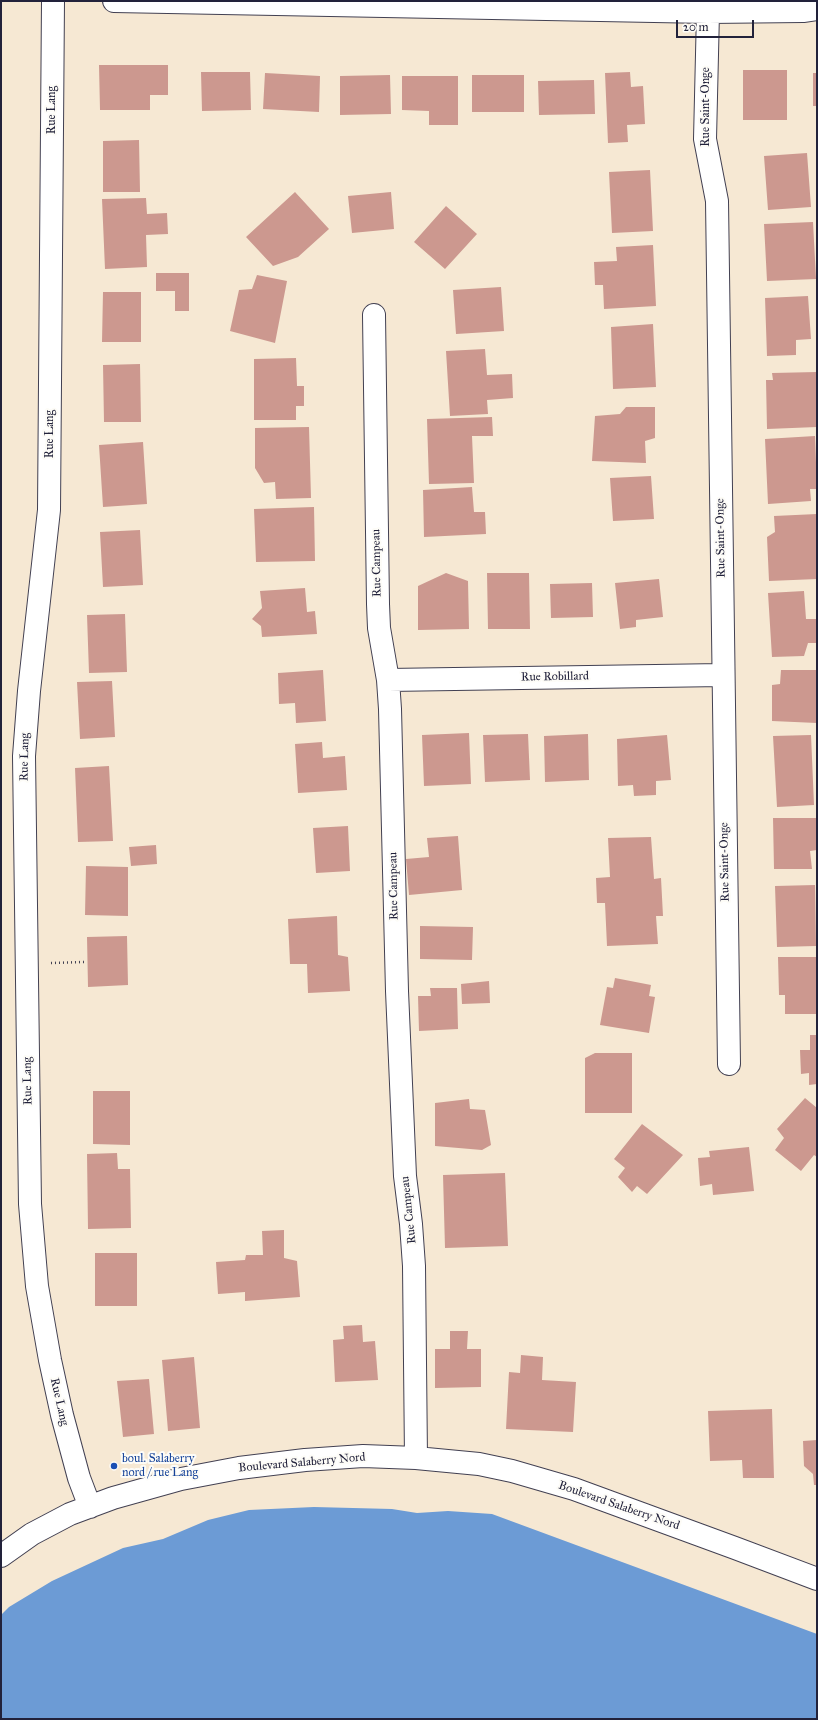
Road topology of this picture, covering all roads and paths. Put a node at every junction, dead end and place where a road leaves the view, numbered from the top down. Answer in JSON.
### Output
{"nodes":[{"id":1,"x":53,"y":1,"type":"edge"},
{"id":2,"x":114,"y":1,"type":"edge"},
{"id":3,"x":356,"y":3,"type":"edge"},
{"id":4,"x":817,"y":8,"type":"edge"},
{"id":5,"x":708,"y":12,"type":"junction"},
{"id":6,"x":374,"y":315,"type":"dead end"},
{"id":7,"x":722,"y":675,"type":"junction"},
{"id":8,"x":388,"y":680,"type":"junction"},
{"id":9,"x":84,"y":962,"type":"dead end"},
{"id":10,"x":27,"y":964,"type":"junction"},
{"id":11,"x":729,"y":1064,"type":"dead end"},
{"id":12,"x":416,"y":1458,"type":"junction"},
{"id":13,"x":90,"y":1507,"type":"junction"},
{"id":14,"x":1,"y":1556,"type":"edge"},
{"id":15,"x":817,"y":1579,"type":"edge"}],
"edges":[{"from":1,"to":10,"type":"street","name":"Rue Lang"},
{"from":2,"to":3,"type":"street"},
{"from":3,"to":5,"type":"street"},
{"from":4,"to":5,"type":"street"},
{"from":5,"to":7,"type":"street","name":"Rue Saint-Onge"},
{"from":6,"to":8,"type":"street","name":"Rue Campeau"},
{"from":7,"to":8,"type":"street","name":"Rue Robillard"},
{"from":7,"to":11,"type":"street","name":"Rue Saint-Onge"},
{"from":8,"to":12,"type":"street","name":"Rue Campeau"},
{"from":9,"to":10,"type":"path"},
{"from":10,"to":13,"type":"street","name":"Rue Lang"},
{"from":12,"to":13,"type":"street","name":"Boulevard Salaberry Nord"},
{"from":12,"to":15,"type":"street","name":"Boulevard Salaberry Nord"},
{"from":13,"to":14,"type":"street","name":"Boulevard Salaberry Nord"}]}
